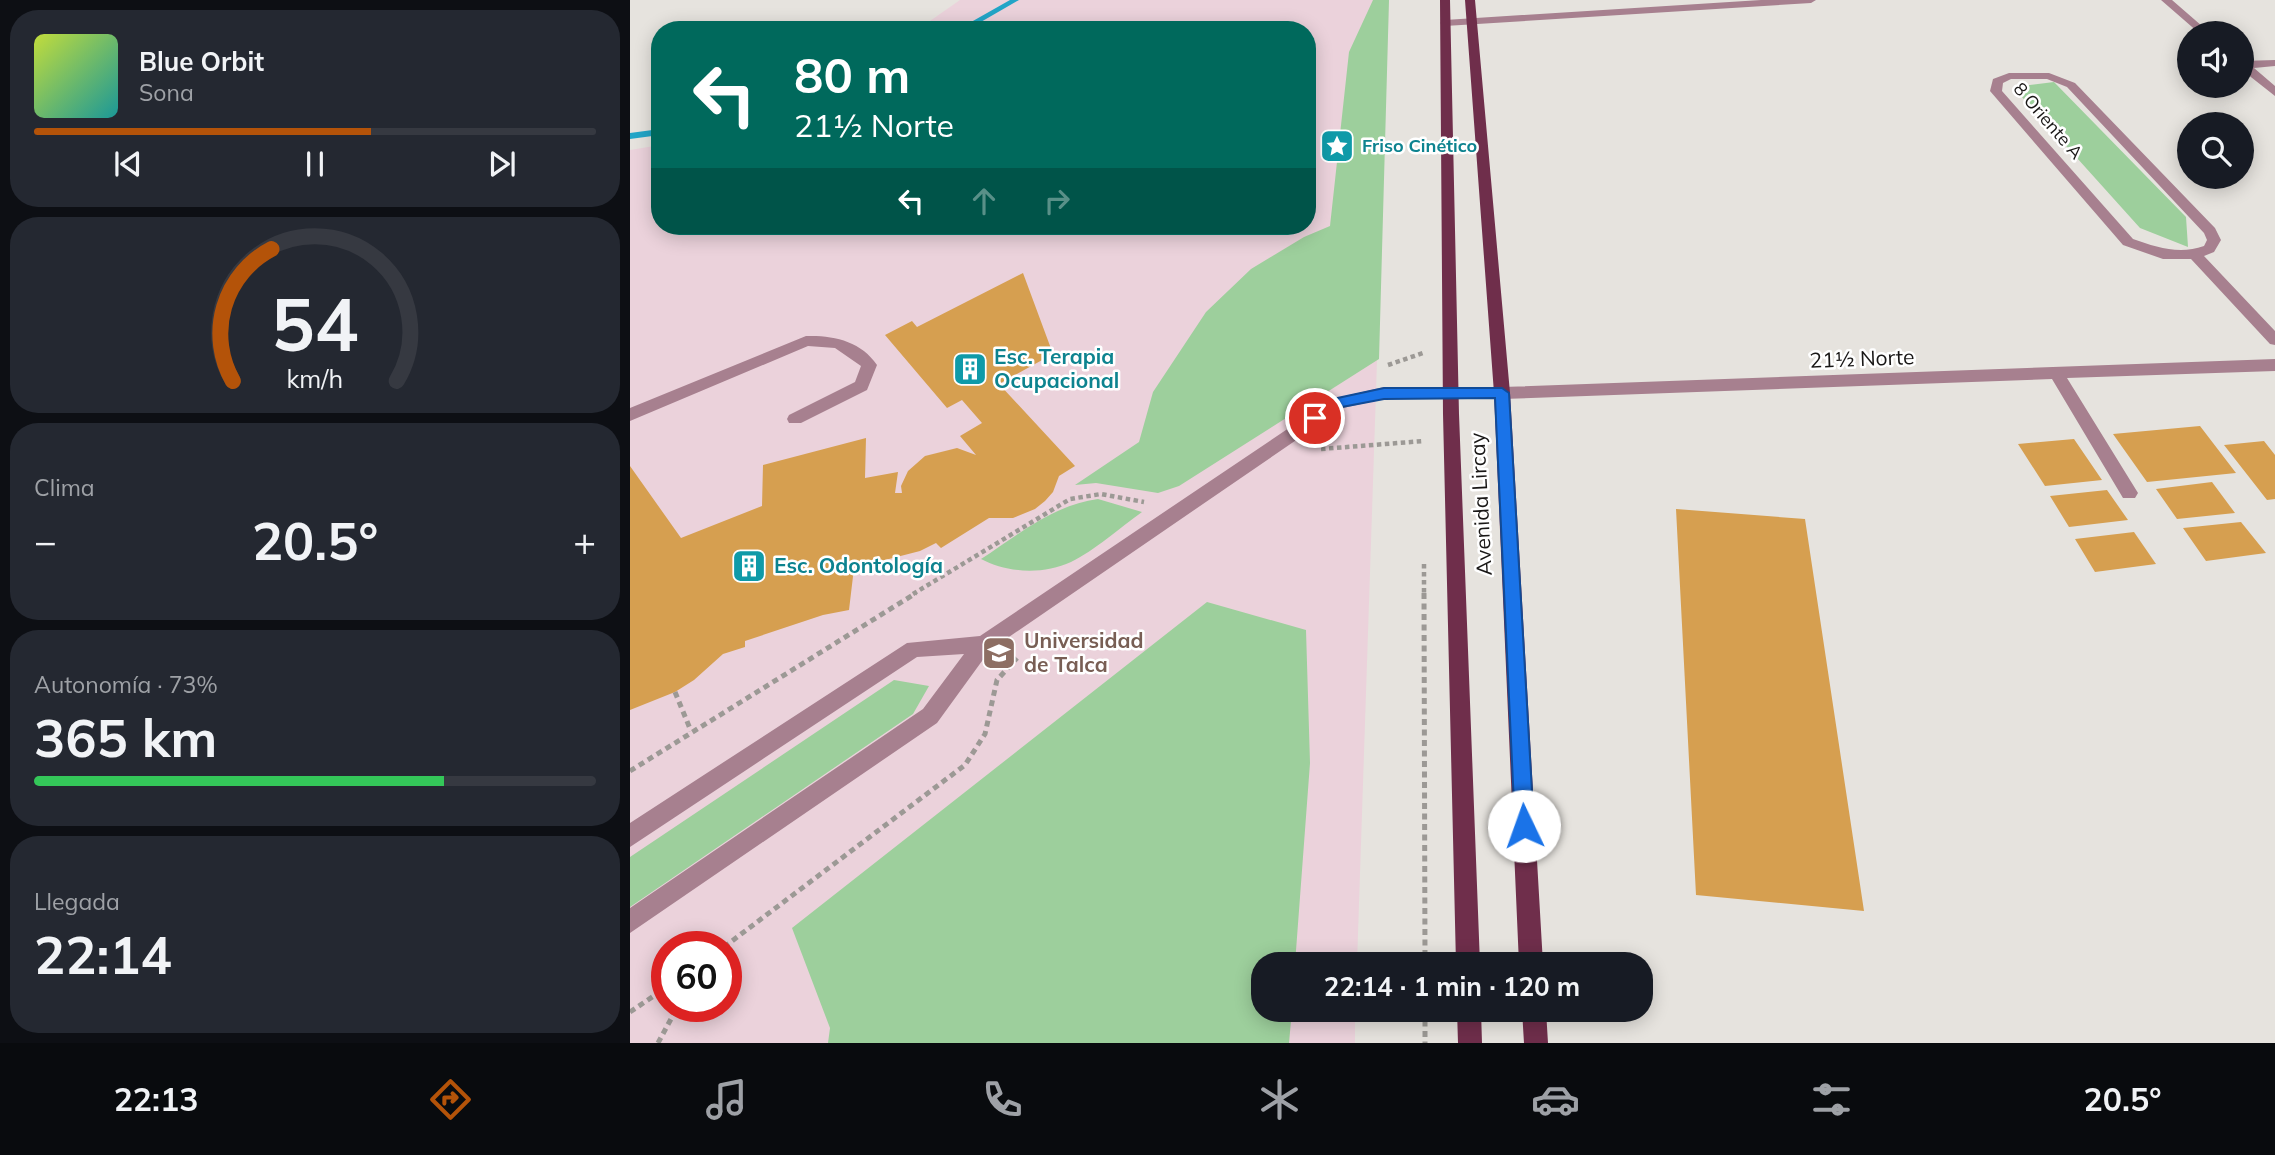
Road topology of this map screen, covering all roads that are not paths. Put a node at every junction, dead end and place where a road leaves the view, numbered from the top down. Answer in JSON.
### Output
{"nodes":[{"id":1,"x":1445,"y":0,"type":"edge"},
{"id":2,"x":1470,"y":0,"type":"edge"},
{"id":3,"x":1561,"y":0,"type":"edge"},
{"id":4,"x":1811,"y":0,"type":"edge"},
{"id":5,"x":2166,"y":0,"type":"edge"},
{"id":6,"x":1722,"y":3,"type":"edge"},
{"id":7,"x":1566,"y":16,"type":"junction"},
{"id":8,"x":1472,"y":21,"type":"junction"},
{"id":9,"x":2191,"y":21,"type":"edge"},
{"id":10,"x":1445,"y":23,"type":"junction"},
{"id":11,"x":2275,"y":63,"type":"edge"},
{"id":12,"x":2254,"y":64,"type":"edge"},
{"id":13,"x":2254,"y":74,"type":"edge"},
{"id":14,"x":2275,"y":92,"type":"edge"},
{"id":15,"x":2195,"y":254,"type":"junction"},
{"id":16,"x":2275,"y":340,"type":"edge"},
{"id":17,"x":2275,"y":365,"type":"edge"},
{"id":18,"x":2056,"y":373,"type":"junction"},
{"id":19,"x":1502,"y":393,"type":"junction"},
{"id":20,"x":1451,"y":394,"type":"junction"},
{"id":21,"x":630,"y":415,"type":"edge"},
{"id":22,"x":795,"y":419,"type":"dead end"},
{"id":23,"x":2129,"y":493,"type":"dead end"},
{"id":24,"x":983,"y":644,"type":"junction"},
{"id":25,"x":630,"y":836,"type":"edge"},
{"id":26,"x":630,"y":922,"type":"edge"},
{"id":27,"x":1468,"y":952,"type":"edge"},
{"id":28,"x":1530,"y":952,"type":"edge"},
{"id":29,"x":1469,"y":1022,"type":"edge"},
{"id":30,"x":1534,"y":1022,"type":"edge"},
{"id":31,"x":1470,"y":1043,"type":"edge"},
{"id":32,"x":1535,"y":1043,"type":"edge"}],
"edges":[{"from":1,"to":10,"type":"main road","name":"Avenida Lircay"},
{"from":2,"to":8,"type":"main road","name":"Avenida Lircay"},
{"from":3,"to":7,"type":"street"},
{"from":4,"to":6,"type":"street"},
{"from":5,"to":9,"type":"street"},
{"from":6,"to":7,"type":"street"},
{"from":7,"to":8,"type":"street"},
{"from":8,"to":10,"type":"street"},
{"from":8,"to":19,"type":"main road","name":"Avenida Lircay"},
{"from":10,"to":20,"type":"main road","name":"Avenida Lircay"},
{"from":11,"to":12,"type":"street"},
{"from":13,"to":14,"type":"street"},
{"from":15,"to":15,"type":"street","name":"8 Oriente A"},
{"from":15,"to":16,"type":"street"},
{"from":17,"to":18,"type":"street","name":"21½ Norte"},
{"from":18,"to":19,"type":"street","name":"21½ Norte"},
{"from":18,"to":23,"type":"street"},
{"from":19,"to":20,"type":"street","name":"21½ Norte"},
{"from":19,"to":28,"type":"main road","name":"Avenida Lircay"},
{"from":20,"to":24,"type":"street","name":"21½ Norte"},
{"from":20,"to":27,"type":"main road","name":"Avenida Lircay"},
{"from":21,"to":22,"type":"street"},
{"from":24,"to":25,"type":"street"},
{"from":24,"to":26,"type":"street"},
{"from":29,"to":31,"type":"main road"},
{"from":30,"to":32,"type":"main road"}]}
